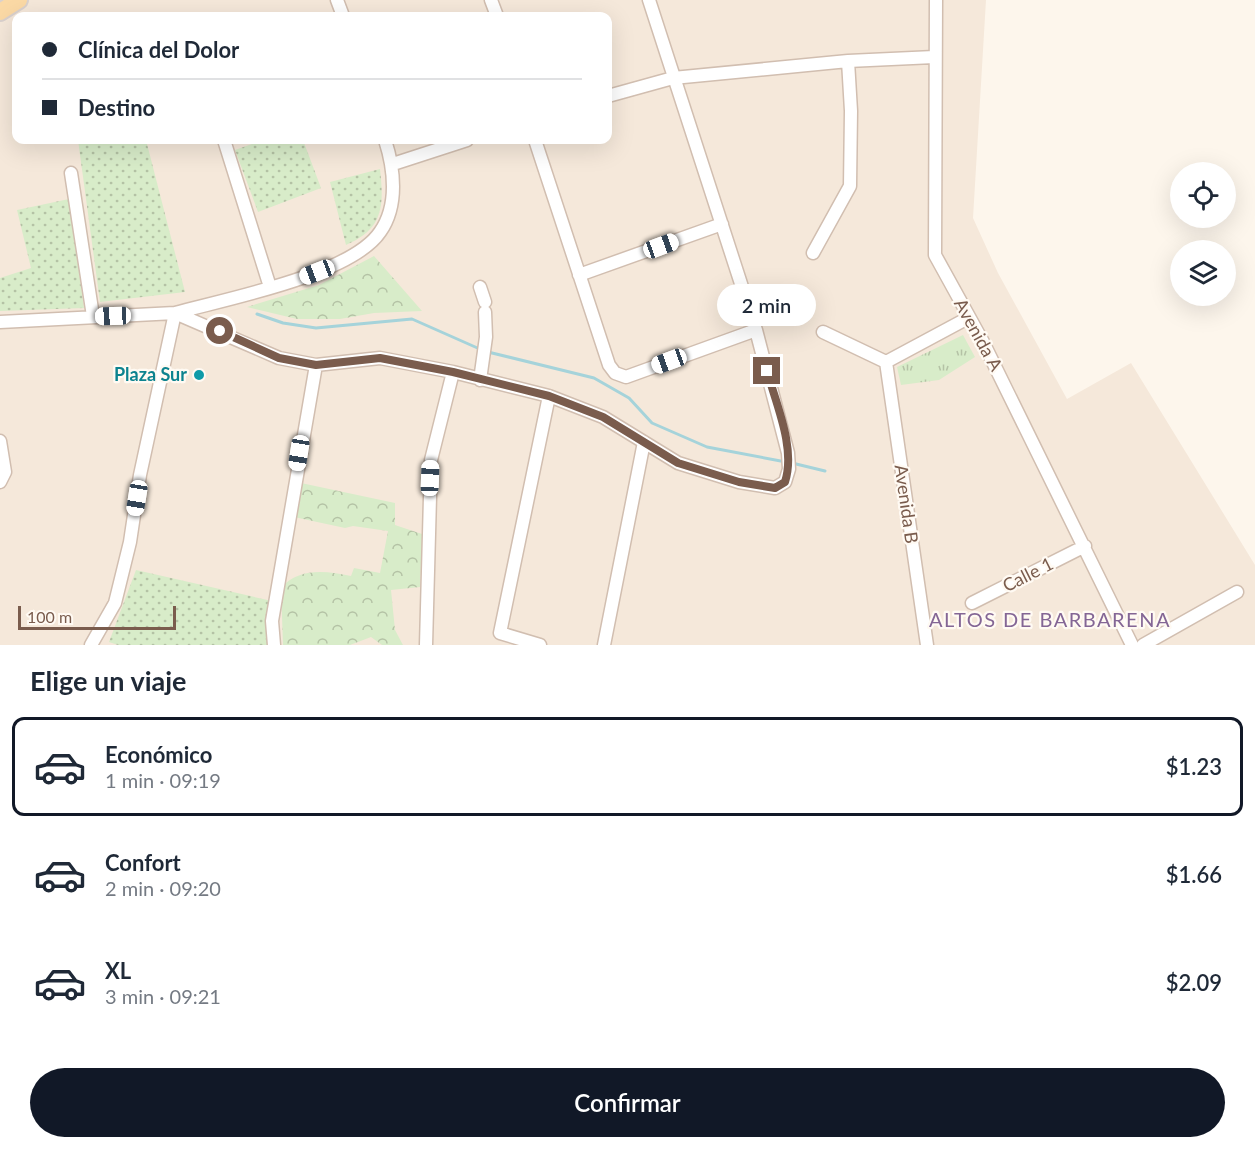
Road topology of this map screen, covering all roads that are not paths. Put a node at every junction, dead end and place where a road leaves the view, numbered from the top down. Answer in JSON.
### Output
{"nodes":[{"id":1,"x":19,"y":0,"type":"edge"},
{"id":2,"x":649,"y":0,"type":"edge"},
{"id":3,"x":936,"y":0,"type":"edge"},
{"id":4,"x":0,"y":12,"type":"edge"},
{"id":5,"x":934,"y":57,"type":"junction"},
{"id":6,"x":848,"y":61,"type":"junction"},
{"id":7,"x":674,"y":78,"type":"junction"},
{"id":8,"x":612,"y":95,"type":"edge"},
{"id":9,"x":226,"y":144,"type":"edge"},
{"id":10,"x":386,"y":144,"type":"edge"},
{"id":11,"x":455,"y":144,"type":"edge"},
{"id":12,"x":536,"y":144,"type":"edge"},
{"id":13,"x":393,"y":164,"type":"junction"},
{"id":14,"x":72,"y":173,"type":"dead end"},
{"id":15,"x":722,"y":224,"type":"junction"},
{"id":16,"x":813,"y":253,"type":"dead end"},
{"id":17,"x":579,"y":275,"type":"junction"},
{"id":18,"x":270,"y":286,"type":"junction"},
{"id":19,"x":480,"y":287,"type":"dead end"},
{"id":20,"x":175,"y":313,"type":"junction"},
{"id":21,"x":93,"y":316,"type":"junction"},
{"id":22,"x":968,"y":318,"type":"junction"},
{"id":23,"x":0,"y":322,"type":"edge"},
{"id":24,"x":756,"y":330,"type":"junction"},
{"id":25,"x":823,"y":332,"type":"dead end"},
{"id":26,"x":886,"y":363,"type":"junction"},
{"id":27,"x":316,"y":365,"type":"junction"},
{"id":28,"x":453,"y":372,"type":"junction"},
{"id":29,"x":480,"y":380,"type":"junction"},
{"id":30,"x":549,"y":396,"type":"junction"},
{"id":31,"x":0,"y":441,"type":"edge"},
{"id":32,"x":644,"y":442,"type":"junction"},
{"id":33,"x":2,"y":475,"type":"edge"},
{"id":34,"x":1085,"y":546,"type":"junction"},
{"id":35,"x":1237,"y":592,"type":"dead end"},
{"id":36,"x":972,"y":603,"type":"dead end"},
{"id":37,"x":91,"y":645,"type":"edge"},
{"id":38,"x":274,"y":645,"type":"edge"},
{"id":39,"x":426,"y":645,"type":"edge"},
{"id":40,"x":540,"y":645,"type":"edge"},
{"id":41,"x":604,"y":645,"type":"edge"},
{"id":42,"x":927,"y":645,"type":"edge"},
{"id":43,"x":1132,"y":645,"type":"edge"},
{"id":44,"x":1143,"y":645,"type":"edge"}],
"edges":[{"from":1,"to":4,"type":"main road"},
{"from":2,"to":7,"type":"street"},
{"from":3,"to":5,"type":"street","name":"Avenida A"},
{"from":5,"to":6,"type":"street"},
{"from":5,"to":22,"type":"street","name":"Avenida A"},
{"from":6,"to":7,"type":"street"},
{"from":6,"to":16,"type":"street"},
{"from":7,"to":8,"type":"street"},
{"from":7,"to":15,"type":"street"},
{"from":9,"to":18,"type":"street"},
{"from":10,"to":13,"type":"street"},
{"from":11,"to":13,"type":"street"},
{"from":12,"to":17,"type":"street"},
{"from":13,"to":18,"type":"street"},
{"from":14,"to":21,"type":"street"},
{"from":15,"to":17,"type":"street"},
{"from":15,"to":24,"type":"street"},
{"from":17,"to":24,"type":"street"},
{"from":18,"to":20,"type":"street"},
{"from":19,"to":29,"type":"street"},
{"from":20,"to":21,"type":"street"},
{"from":20,"to":27,"type":"street"},
{"from":20,"to":37,"type":"street"},
{"from":21,"to":23,"type":"street"},
{"from":22,"to":26,"type":"street"},
{"from":22,"to":34,"type":"street","name":"Avenida A"},
{"from":24,"to":32,"type":"street"},
{"from":25,"to":26,"type":"street"},
{"from":26,"to":42,"type":"street","name":"Avenida B"},
{"from":27,"to":28,"type":"street"},
{"from":27,"to":38,"type":"street"},
{"from":28,"to":29,"type":"street"},
{"from":28,"to":39,"type":"street"},
{"from":29,"to":30,"type":"street"},
{"from":30,"to":32,"type":"street"},
{"from":30,"to":40,"type":"street"},
{"from":31,"to":33,"type":"street"},
{"from":32,"to":41,"type":"street"},
{"from":34,"to":36,"type":"street","name":"Calle 1"},
{"from":34,"to":43,"type":"street","name":"Avenida A"},
{"from":35,"to":44,"type":"street"}]}
